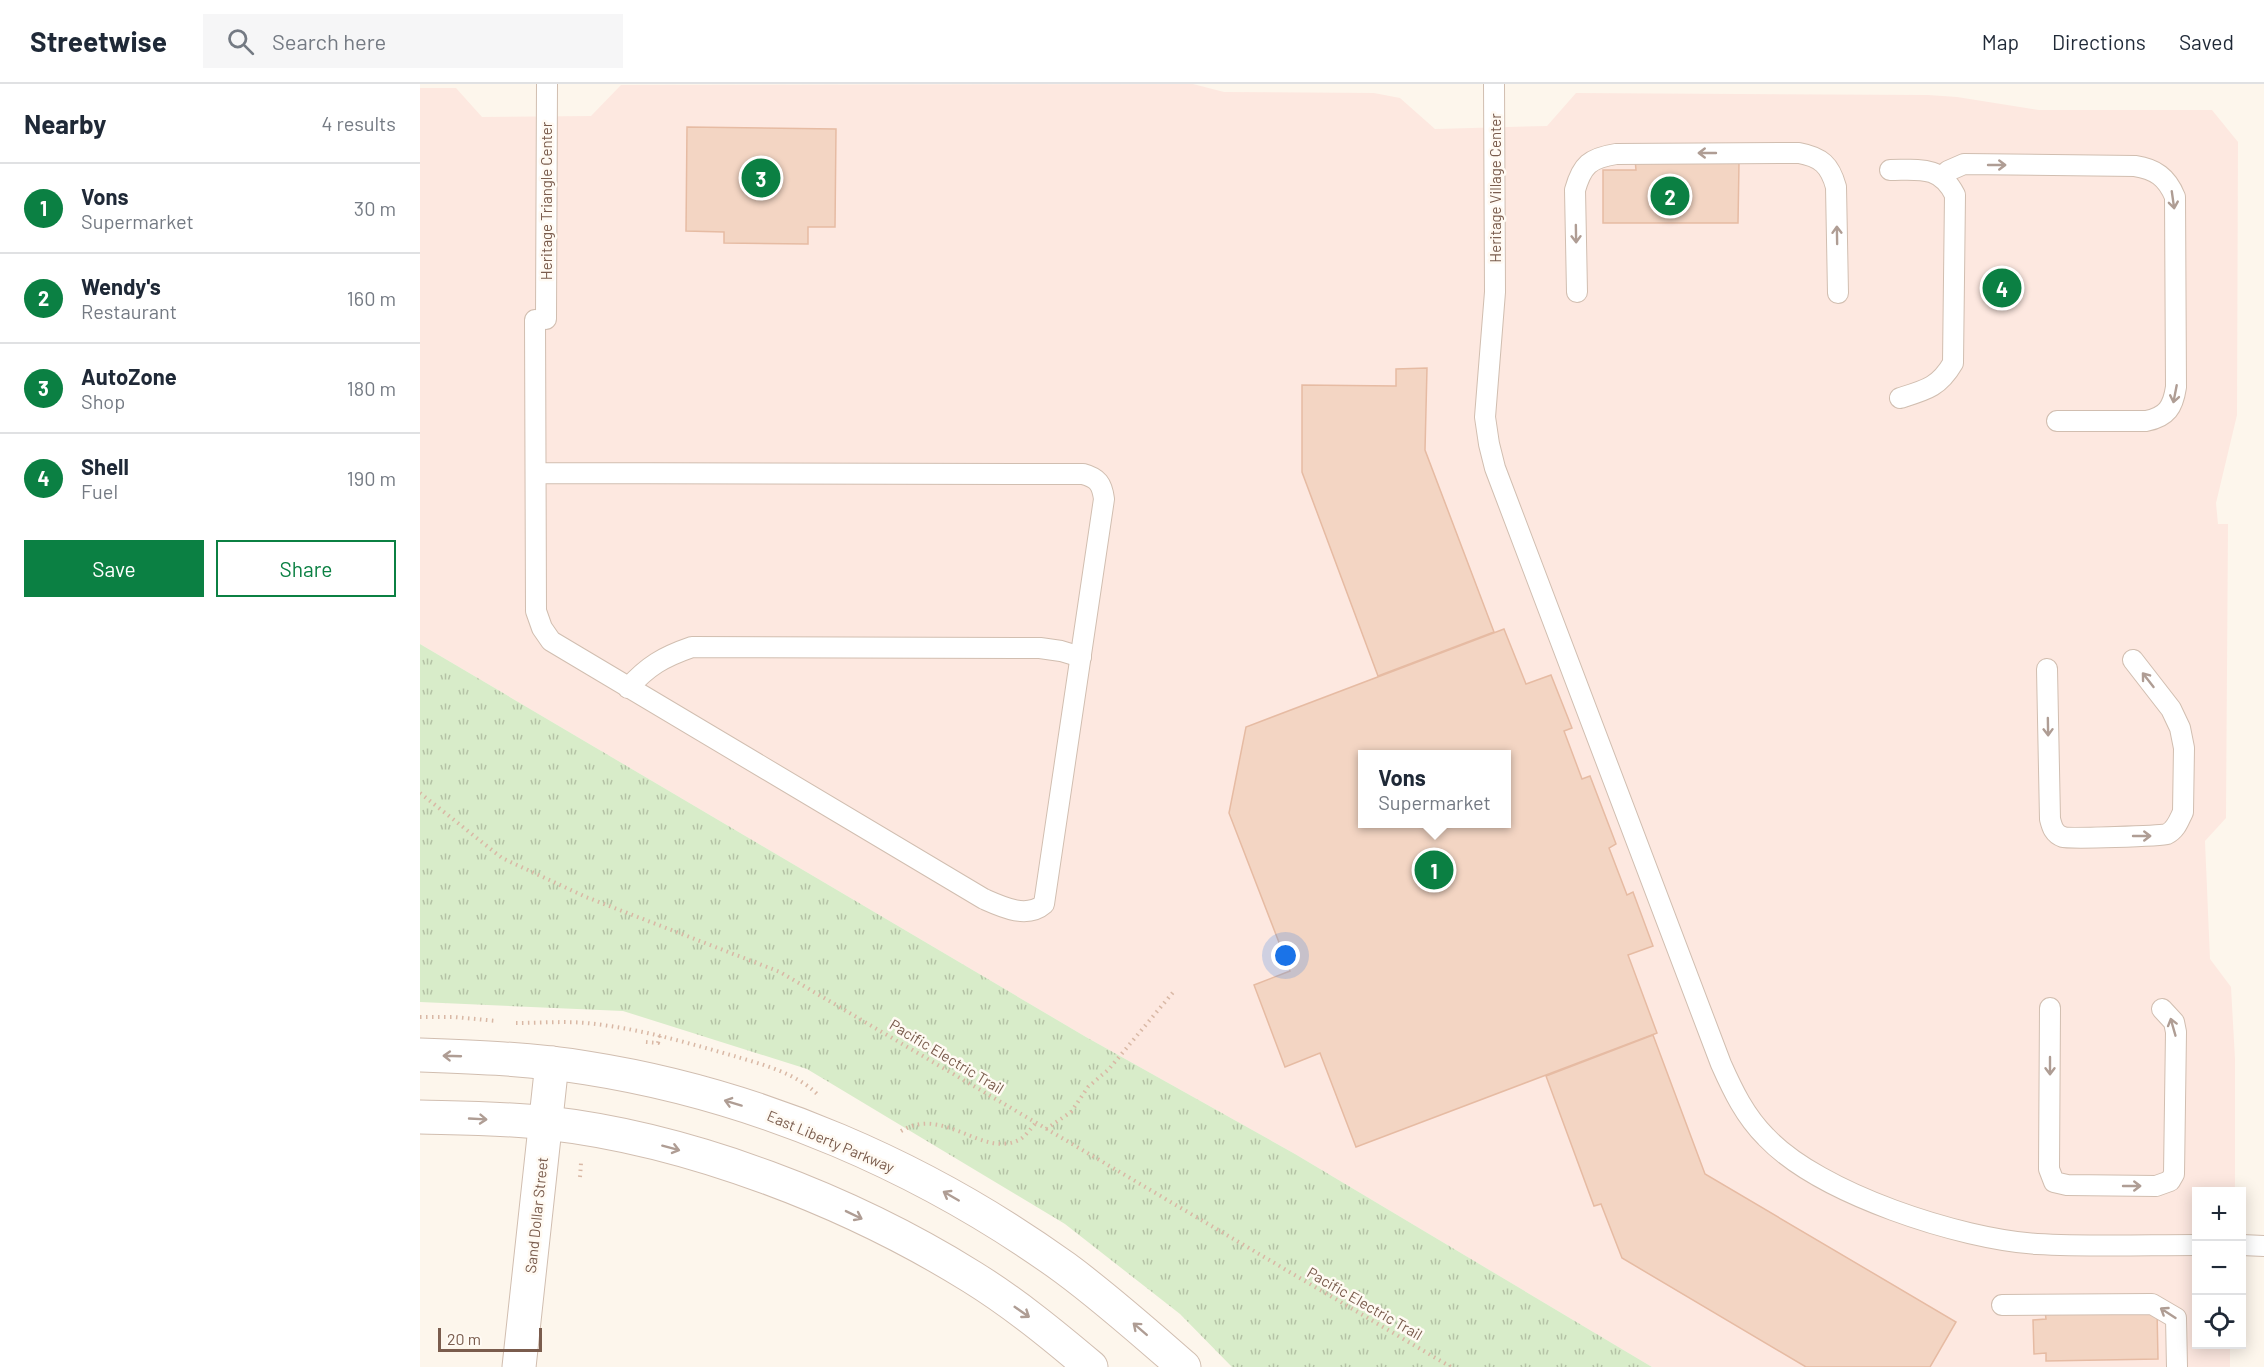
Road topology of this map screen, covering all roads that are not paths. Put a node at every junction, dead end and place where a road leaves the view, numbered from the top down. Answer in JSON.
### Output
{"nodes":[{"id":1,"x":547,"y":84,"type":"edge"},
{"id":2,"x":1494,"y":84,"type":"edge"},
{"id":3,"x":1890,"y":170,"type":"dead end"},
{"id":4,"x":1942,"y":177,"type":"junction"},
{"id":5,"x":1577,"y":292,"type":"dead end"},
{"id":6,"x":1838,"y":293,"type":"dead end"},
{"id":7,"x":1900,"y":398,"type":"dead end"},
{"id":8,"x":2057,"y":421,"type":"dead end"},
{"id":9,"x":536,"y":473,"type":"junction"},
{"id":10,"x":1080,"y":657,"type":"junction"},
{"id":11,"x":2133,"y":660,"type":"dead end"},
{"id":12,"x":2047,"y":669,"type":"dead end"},
{"id":13,"x":628,"y":688,"type":"junction"},
{"id":14,"x":2050,"y":1008,"type":"dead end"},
{"id":15,"x":2162,"y":1009,"type":"dead end"},
{"id":16,"x":420,"y":1055,"type":"edge"},
{"id":17,"x":552,"y":1063,"type":"junction"},
{"id":18,"x":420,"y":1117,"type":"edge"},
{"id":19,"x":546,"y":1123,"type":"junction"},
{"id":20,"x":2192,"y":1245,"type":"edge"},
{"id":21,"x":2246,"y":1245,"type":"edge"},
{"id":22,"x":2264,"y":1246,"type":"edge"},
{"id":23,"x":2002,"y":1305,"type":"dead end"},
{"id":24,"x":519,"y":1367,"type":"edge"},
{"id":25,"x":1091,"y":1367,"type":"edge"},
{"id":26,"x":1184,"y":1367,"type":"edge"},
{"id":27,"x":2177,"y":1367,"type":"edge"}],
"edges":[{"from":1,"to":9,"type":"lane","name":"Heritage Triangle Center"},
{"from":2,"to":20,"type":"lane","name":"Heritage Village Center"},
{"from":3,"to":4,"type":"lane"},
{"from":4,"to":7,"type":"lane"},
{"from":4,"to":8,"type":"lane","one_way":true},
{"from":6,"to":5,"type":"lane","one_way":true},
{"from":9,"to":10,"type":"lane"},
{"from":9,"to":13,"type":"lane","name":"Heritage Triangle Center"},
{"from":10,"to":13,"type":"lane"},
{"from":10,"to":13,"type":"lane","name":"Heritage Triangle Center"},
{"from":12,"to":11,"type":"lane","one_way":true},
{"from":14,"to":15,"type":"lane","one_way":true},
{"from":17,"to":16,"type":"street","name":"East Liberty Parkway","one_way":true},
{"from":17,"to":19,"type":"street","name":"Sand Dollar Street"},
{"from":26,"to":17,"type":"street","name":"East Liberty Parkway","one_way":true},
{"from":18,"to":19,"type":"street","one_way":true},
{"from":19,"to":24,"type":"street","name":"Sand Dollar Street"},
{"from":19,"to":25,"type":"street","one_way":true},
{"from":21,"to":22,"type":"lane"},
{"from":27,"to":23,"type":"lane","one_way":true}]}
